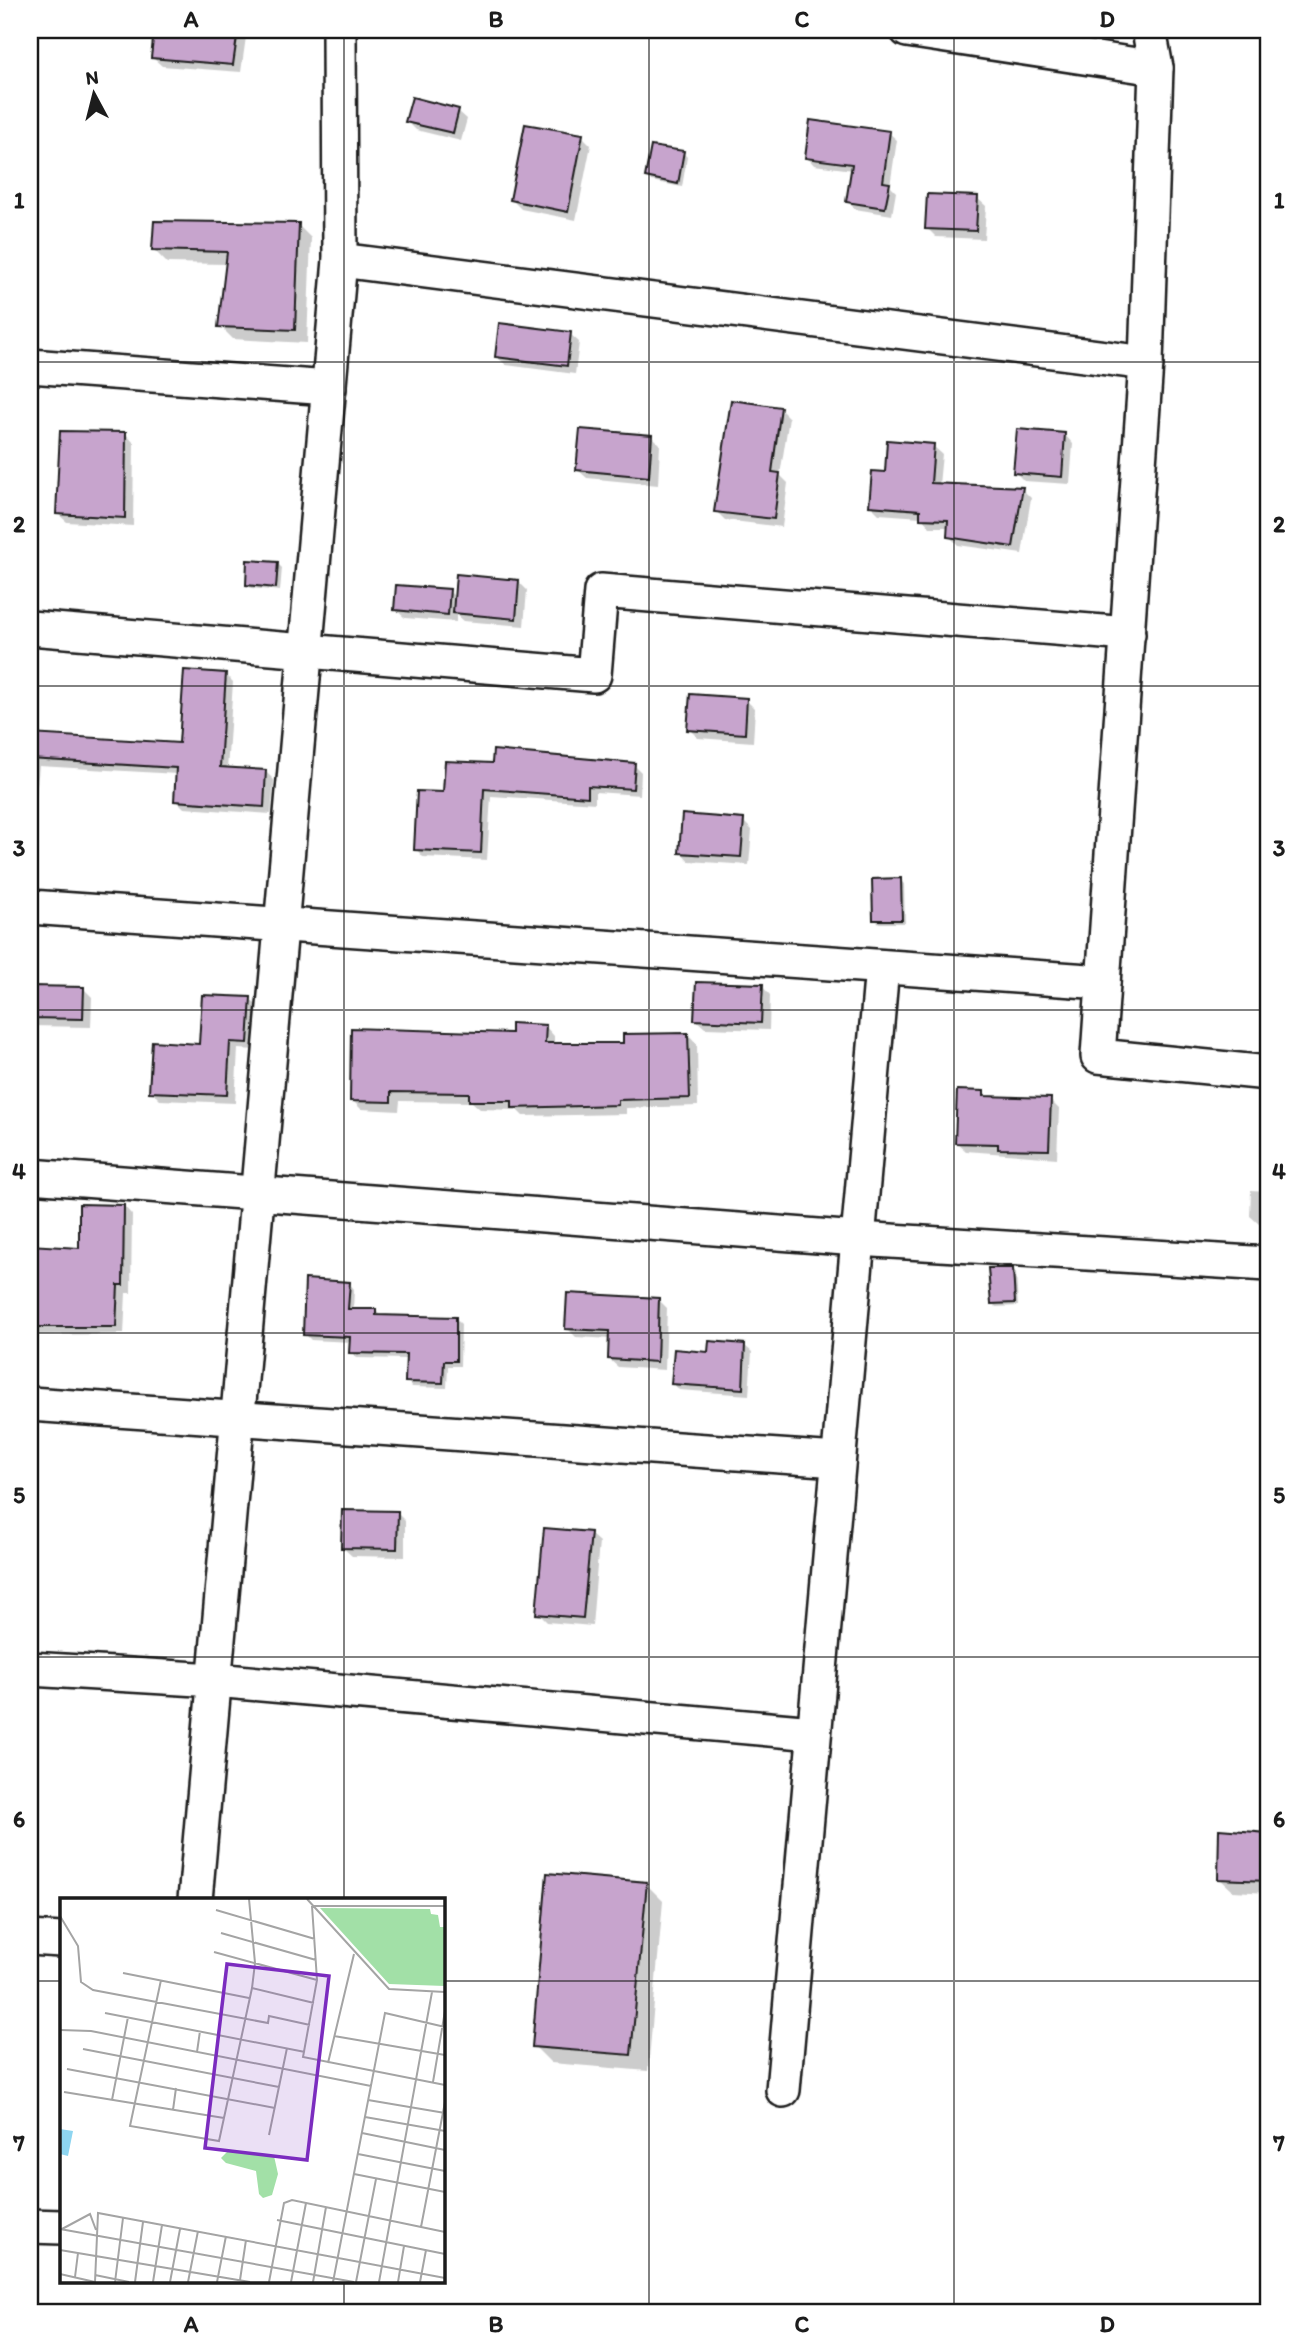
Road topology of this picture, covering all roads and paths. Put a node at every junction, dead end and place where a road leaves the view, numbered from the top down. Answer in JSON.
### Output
{"nodes":[{"id":1,"x":339,"y":30,"type":"edge"},
{"id":2,"x":906,"y":30,"type":"edge"},
{"id":3,"x":1149,"y":30,"type":"edge"},
{"id":4,"x":1156,"y":68,"type":"junction"},
{"id":5,"x":340,"y":260,"type":"junction"},
{"id":6,"x":1146,"y":363,"type":"junction"},
{"id":7,"x":30,"y":366,"type":"edge"},
{"id":8,"x":329,"y":388,"type":"junction"},
{"id":9,"x":30,"y":628,"type":"edge"},
{"id":10,"x":1128,"y":634,"type":"junction"},
{"id":11,"x":306,"y":651,"type":"junction"},
{"id":12,"x":30,"y":907,"type":"edge"},
{"id":13,"x":282,"y":925,"type":"junction"},
{"id":14,"x":882,"y":967,"type":"junction"},
{"id":15,"x":1103,"y":982,"type":"junction"},
{"id":16,"x":1268,"y":1073,"type":"edge"},
{"id":17,"x":30,"y":1175,"type":"edge"},
{"id":18,"x":258,"y":1193,"type":"junction"},
{"id":19,"x":858,"y":1239,"type":"junction"},
{"id":20,"x":1268,"y":1264,"type":"edge"},
{"id":21,"x":30,"y":1404,"type":"edge"},
{"id":22,"x":238,"y":1418,"type":"junction"},
{"id":23,"x":838,"y":1460,"type":"junction"},
{"id":24,"x":30,"y":1670,"type":"edge"},
{"id":25,"x":215,"y":1680,"type":"junction"},
{"id":26,"x":814,"y":1733,"type":"junction"},
{"id":27,"x":195,"y":1898,"type":"edge"},
{"id":28,"x":30,"y":1938,"type":"edge"},
{"id":29,"x":60,"y":1940,"type":"edge"},
{"id":30,"x":783,"y":2090,"type":"dead end"},
{"id":31,"x":30,"y":2226,"type":"edge"},
{"id":32,"x":60,"y":2227,"type":"edge"}],
"edges":[{"from":1,"to":5,"type":"street"},
{"from":2,"to":4,"type":"street"},
{"from":3,"to":4,"type":"street"},
{"from":4,"to":6,"type":"street"},
{"from":5,"to":6,"type":"street"},
{"from":5,"to":8,"type":"street"},
{"from":6,"to":10,"type":"street"},
{"from":7,"to":8,"type":"street"},
{"from":8,"to":11,"type":"street"},
{"from":9,"to":11,"type":"street"},
{"from":10,"to":11,"type":"street"},
{"from":10,"to":15,"type":"street"},
{"from":11,"to":13,"type":"street"},
{"from":12,"to":13,"type":"street"},
{"from":13,"to":14,"type":"street"},
{"from":13,"to":18,"type":"street"},
{"from":14,"to":15,"type":"street"},
{"from":14,"to":19,"type":"street"},
{"from":15,"to":16,"type":"street"},
{"from":17,"to":18,"type":"street"},
{"from":18,"to":19,"type":"street"},
{"from":18,"to":22,"type":"street"},
{"from":19,"to":20,"type":"street"},
{"from":19,"to":23,"type":"street"},
{"from":21,"to":22,"type":"street"},
{"from":22,"to":23,"type":"street"},
{"from":22,"to":25,"type":"street"},
{"from":23,"to":26,"type":"street"},
{"from":24,"to":25,"type":"street"},
{"from":25,"to":26,"type":"street"},
{"from":25,"to":27,"type":"street"},
{"from":26,"to":30,"type":"street"},
{"from":28,"to":29,"type":"street"},
{"from":31,"to":32,"type":"street"}]}
